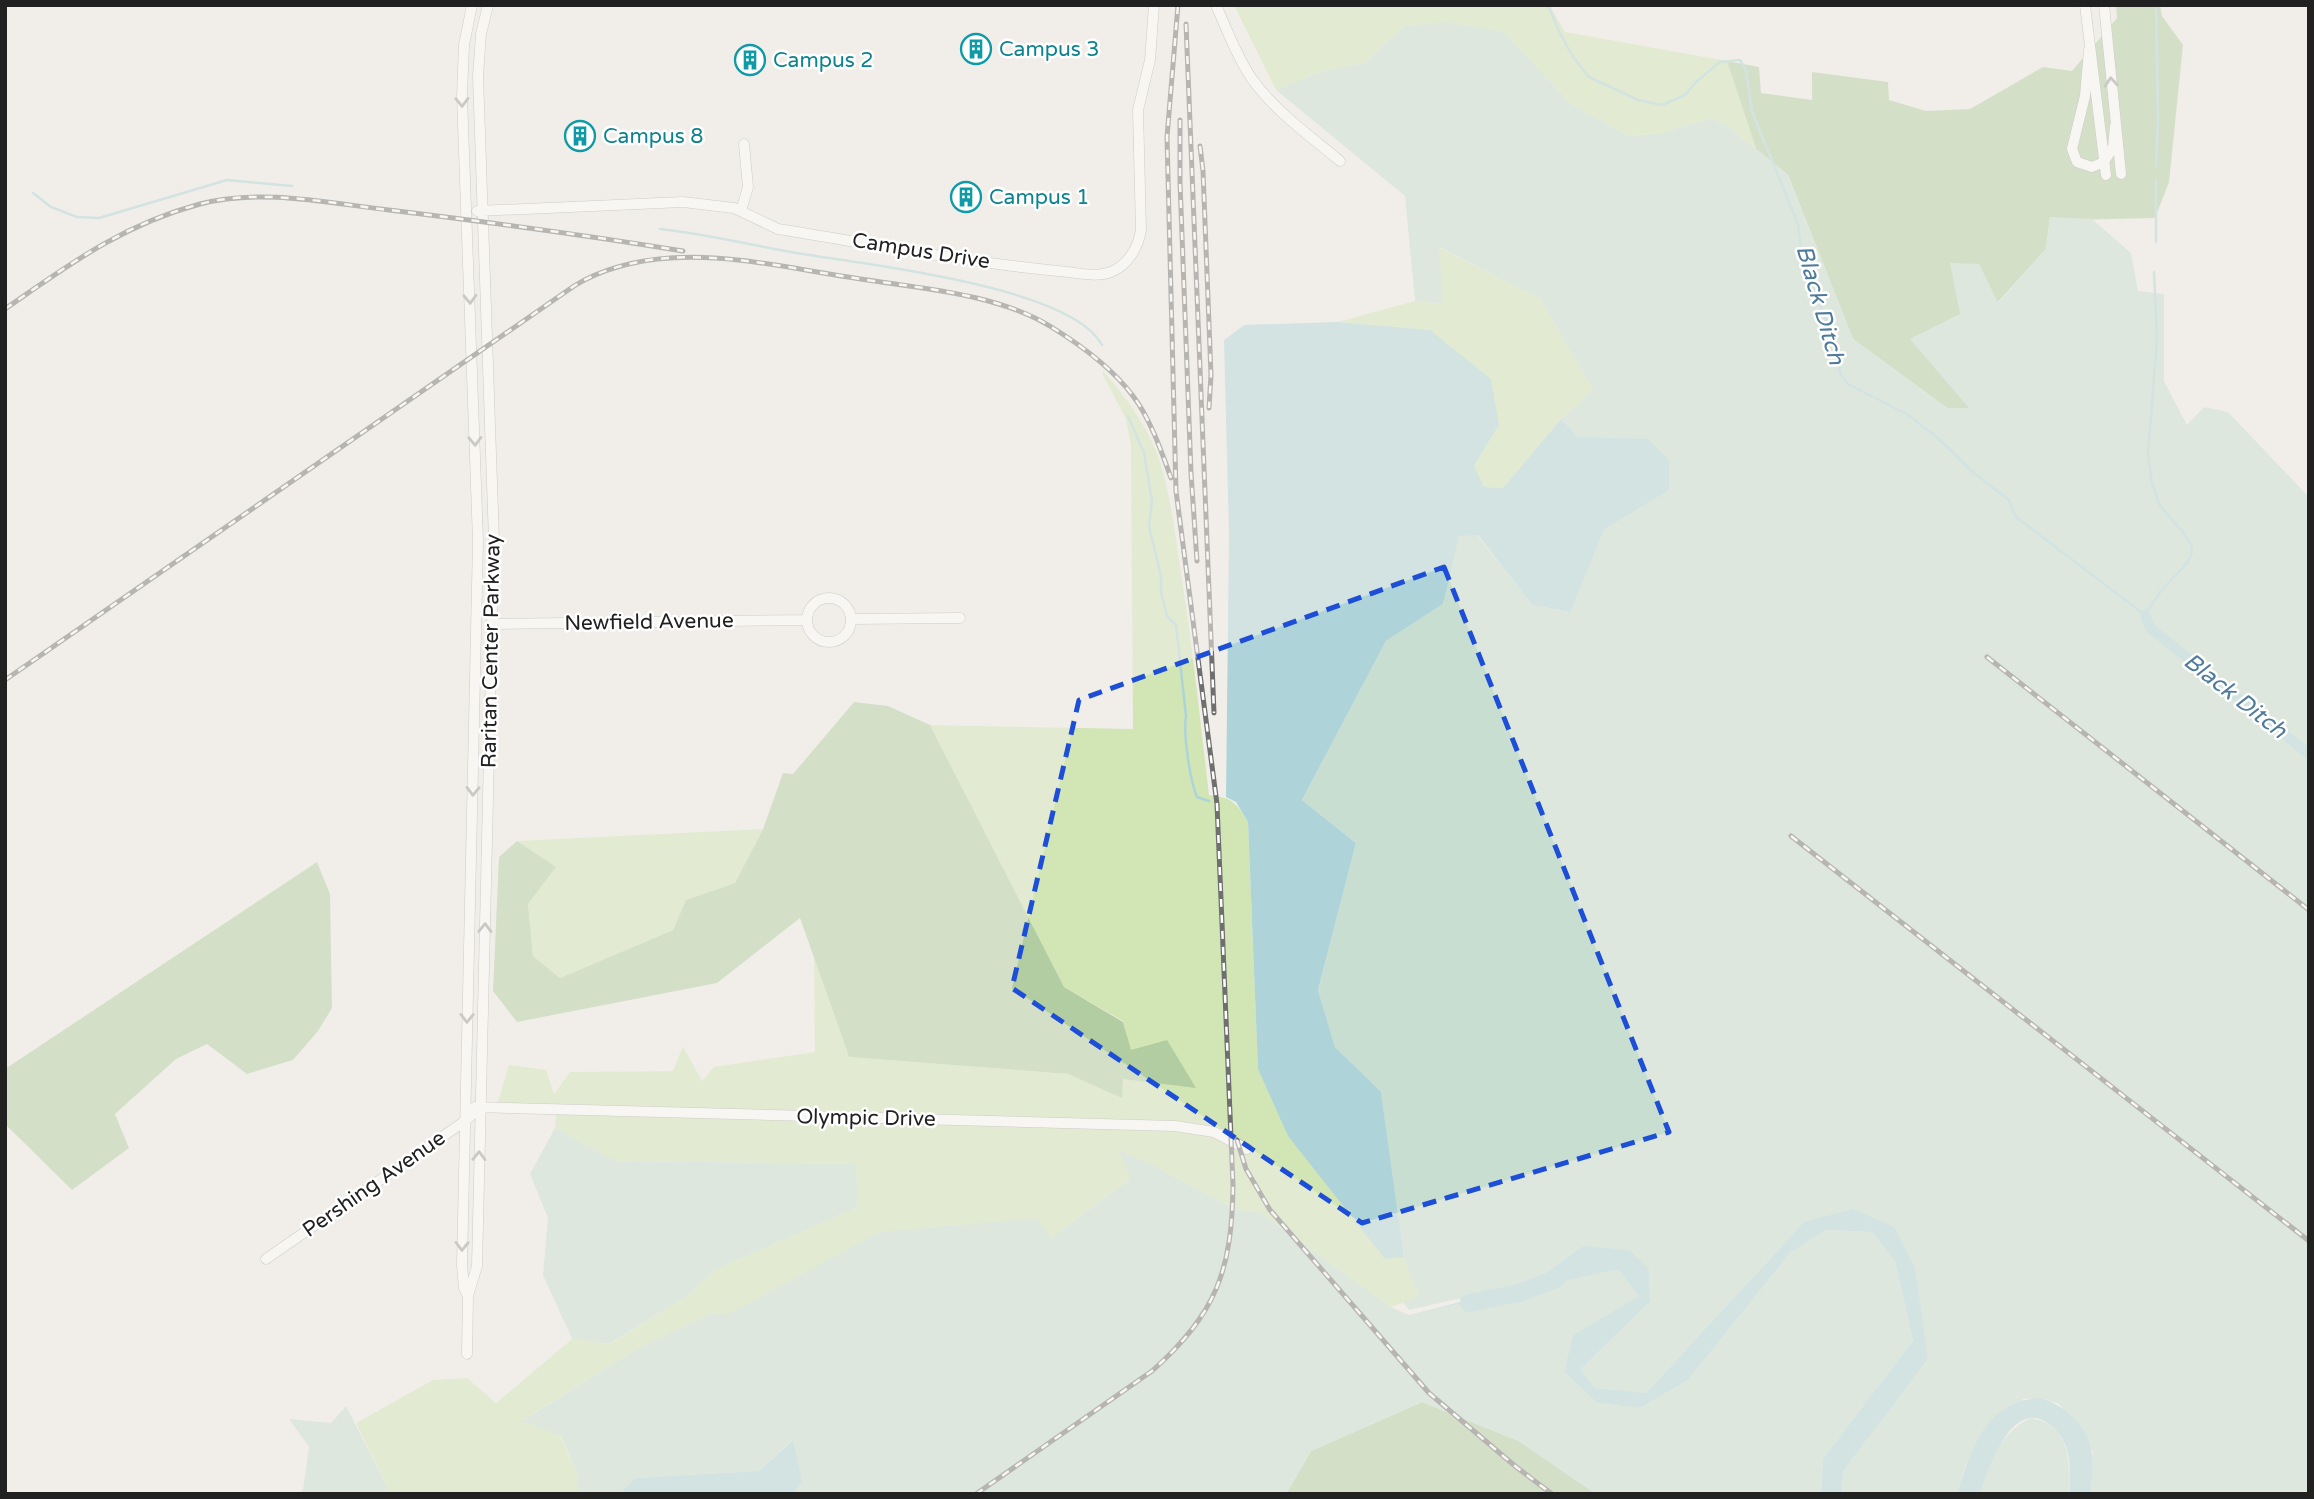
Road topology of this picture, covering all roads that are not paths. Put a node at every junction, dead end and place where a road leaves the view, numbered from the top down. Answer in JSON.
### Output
{"nodes":[{"id":1,"x":472,"y":5,"type":"edge"},
{"id":2,"x":488,"y":5,"type":"edge"},
{"id":3,"x":1154,"y":5,"type":"edge"},
{"id":4,"x":1216,"y":5,"type":"edge"},
{"id":5,"x":2084,"y":5,"type":"edge"},
{"id":6,"x":2104,"y":5,"type":"edge"},
{"id":7,"x":2089,"y":50,"type":"junction"},
{"id":8,"x":2115,"y":126,"type":"junction"},
{"id":9,"x":744,"y":144,"type":"dead end"},
{"id":10,"x":1340,"y":161,"type":"dead end"},
{"id":11,"x":2104,"y":162,"type":"junction"},
{"id":12,"x":2121,"y":174,"type":"dead end"},
{"id":13,"x":2106,"y":175,"type":"dead end"},
{"id":14,"x":482,"y":211,"type":"junction"},
{"id":15,"x":741,"y":211,"type":"junction"},
{"id":16,"x":466,"y":212,"type":"junction"},
{"id":17,"x":960,"y":618,"type":"dead end"},
{"id":18,"x":806,"y":620,"type":"junction"},
{"id":19,"x":851,"y":620,"type":"junction"},
{"id":20,"x":492,"y":624,"type":"junction"},
{"id":21,"x":465,"y":1106,"type":"junction"},
{"id":22,"x":480,"y":1107,"type":"junction"},
{"id":23,"x":465,"y":1121,"type":"junction"},
{"id":24,"x":1247,"y":1149,"type":"dead end"},
{"id":25,"x":267,"y":1259,"type":"dead end"},
{"id":26,"x":468,"y":1296,"type":"junction"},
{"id":27,"x":467,"y":1354,"type":"dead end"}],
"edges":[{"from":1,"to":16,"type":"street","name":"Raritan Center Parkway","one_way":true},
{"from":2,"to":14,"type":"street","name":"Raritan Center Parkway"},
{"from":3,"to":15,"type":"street","name":"Campus Drive"},
{"from":4,"to":10,"type":"street"},
{"from":5,"to":7,"type":"street"},
{"from":8,"to":6,"type":"street","one_way":true},
{"from":7,"to":11,"type":"street"},
{"from":7,"to":11,"type":"street"},
{"from":8,"to":11,"type":"street"},
{"from":8,"to":12,"type":"street"},
{"from":9,"to":15,"type":"street"},
{"from":11,"to":13,"type":"street"},
{"from":14,"to":15,"type":"street","name":"Campus Drive"},
{"from":14,"to":16,"type":"street","name":"Campus Drive"},
{"from":14,"to":20,"type":"street","name":"Raritan Center Parkway"},
{"from":16,"to":21,"type":"street","name":"Raritan Center Parkway","one_way":true},
{"from":17,"to":19,"type":"street"},
{"from":18,"to":19,"type":"street"},
{"from":18,"to":19,"type":"street"},
{"from":18,"to":20,"type":"street","name":"Newfield Avenue"},
{"from":22,"to":20,"type":"street","name":"Raritan Center Parkway","one_way":true},
{"from":21,"to":22,"type":"street","name":"Olympic Drive"},
{"from":21,"to":23,"type":"street","name":"Raritan Center Parkway"},
{"from":22,"to":23,"type":"street","name":"Pershing Avenue"},
{"from":22,"to":24,"type":"street","name":"Olympic Drive"},
{"from":26,"to":22,"type":"street","name":"Raritan Center Parkway","one_way":true},
{"from":23,"to":25,"type":"street","name":"Pershing Avenue"},
{"from":23,"to":26,"type":"street","name":"Raritan Center Parkway","one_way":true},
{"from":26,"to":27,"type":"street","name":"Raritan Center Parkway"}]}
